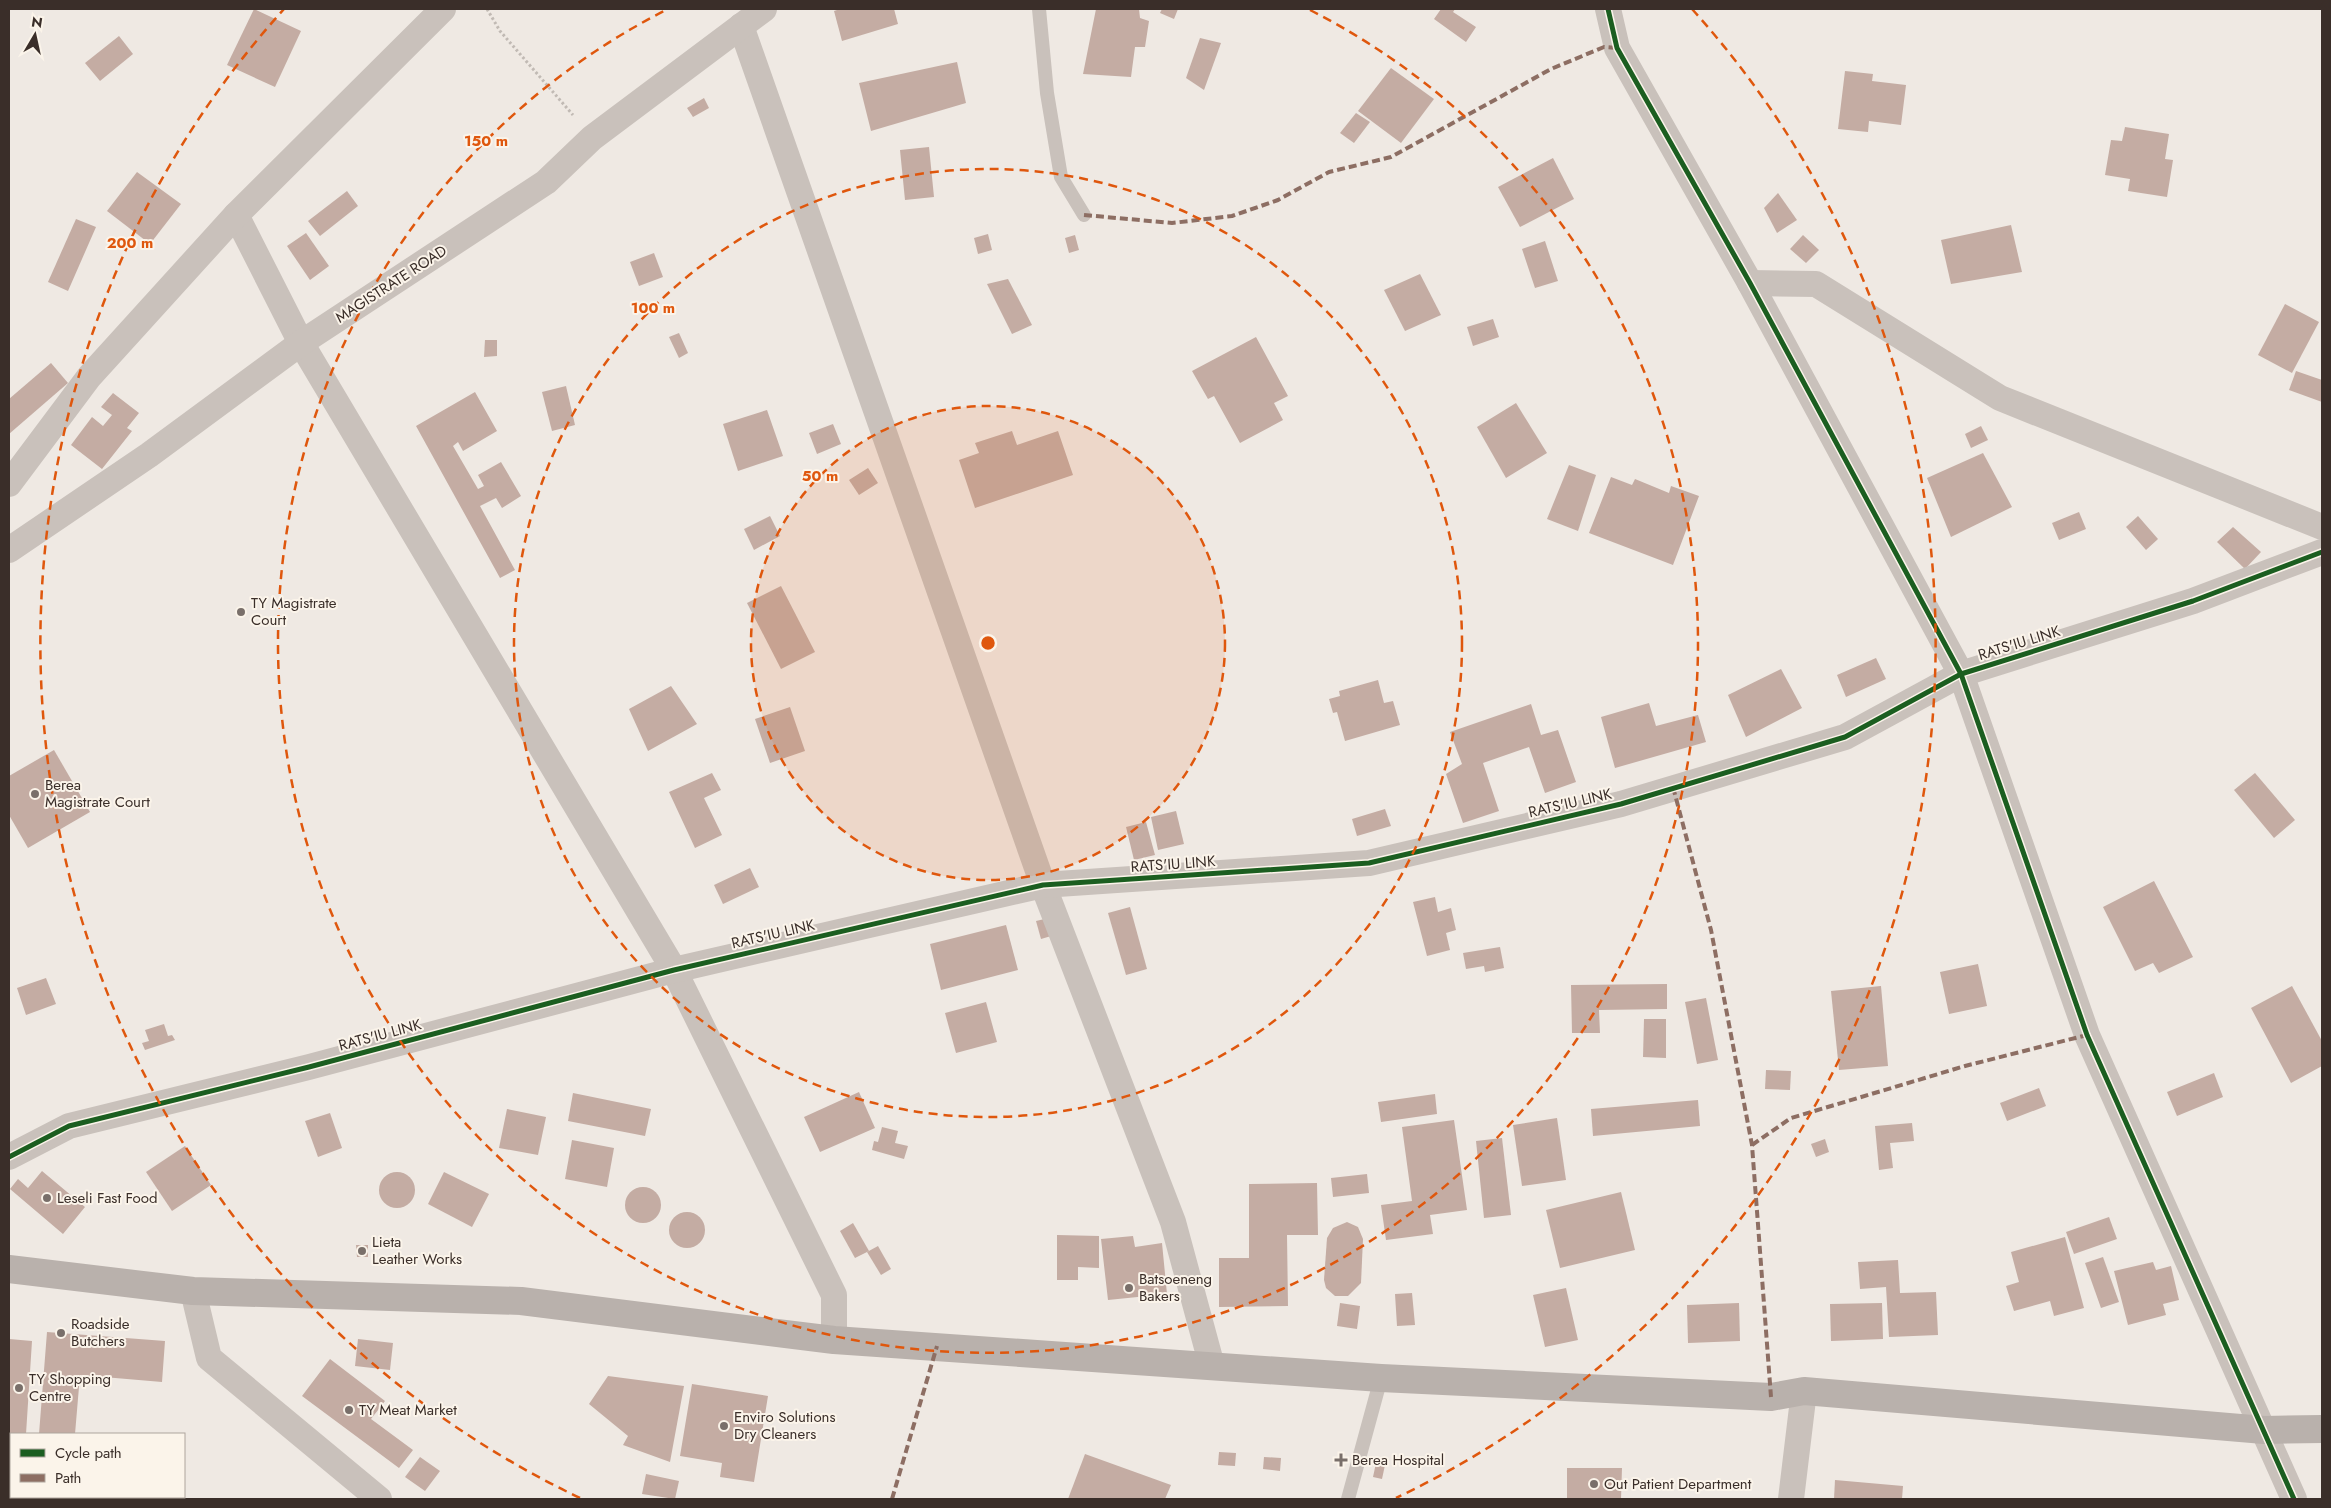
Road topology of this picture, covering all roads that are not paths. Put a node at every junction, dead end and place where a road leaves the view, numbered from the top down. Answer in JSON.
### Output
{"nodes":[{"id":1,"x":444,"y":9,"type":"edge"},
{"id":2,"x":764,"y":9,"type":"edge"},
{"id":3,"x":1038,"y":9,"type":"edge"},
{"id":4,"x":1608,"y":9,"type":"edge"},
{"id":5,"x":741,"y":26,"type":"junction"},
{"id":6,"x":236,"y":215,"type":"junction"},
{"id":7,"x":1084,"y":215,"type":"dead end"},
{"id":8,"x":1750,"y":283,"type":"junction"},
{"id":9,"x":301,"y":343,"type":"junction"},
{"id":10,"x":9,"y":484,"type":"edge"},
{"id":11,"x":2322,"y":527,"type":"edge"},
{"id":12,"x":9,"y":550,"type":"edge"},
{"id":13,"x":2322,"y":552,"type":"edge"},
{"id":14,"x":1961,"y":674,"type":"junction"},
{"id":15,"x":1043,"y":885,"type":"junction"},
{"id":16,"x":674,"y":970,"type":"junction"},
{"id":17,"x":9,"y":1157,"type":"edge"},
{"id":18,"x":9,"y":1270,"type":"edge"},
{"id":19,"x":193,"y":1291,"type":"junction"},
{"id":20,"x":834,"y":1340,"type":"junction"},
{"id":21,"x":1212,"y":1366,"type":"junction"},
{"id":22,"x":1381,"y":1378,"type":"junction"},
{"id":23,"x":1804,"y":1391,"type":"junction"},
{"id":24,"x":2322,"y":1429,"type":"edge"},
{"id":25,"x":2264,"y":1430,"type":"junction"},
{"id":26,"x":379,"y":1499,"type":"edge"},
{"id":27,"x":1348,"y":1499,"type":"edge"},
{"id":28,"x":1791,"y":1499,"type":"edge"},
{"id":29,"x":2294,"y":1499,"type":"edge"}],
"edges":[{"from":1,"to":6,"type":"street"},
{"from":2,"to":5,"type":"street","name":"MAGISTRATE ROAD"},
{"from":3,"to":7,"type":"lane"},
{"from":4,"to":8,"type":"street"},
{"from":5,"to":9,"type":"street","name":"MAGISTRATE ROAD"},
{"from":5,"to":15,"type":"street"},
{"from":6,"to":9,"type":"street"},
{"from":6,"to":10,"type":"street"},
{"from":8,"to":11,"type":"street"},
{"from":8,"to":14,"type":"street"},
{"from":9,"to":12,"type":"street","name":"MAGISTRATE ROAD"},
{"from":9,"to":16,"type":"street"},
{"from":13,"to":14,"type":"street","name":"RATS'IU LINK"},
{"from":14,"to":15,"type":"street","name":"RATS'IU LINK"},
{"from":14,"to":25,"type":"street"},
{"from":15,"to":16,"type":"street","name":"RATS'IU LINK"},
{"from":15,"to":21,"type":"street"},
{"from":16,"to":17,"type":"street","name":"RATS'IU LINK"},
{"from":16,"to":20,"type":"street"},
{"from":18,"to":19,"type":"main road"},
{"from":19,"to":20,"type":"main road"},
{"from":19,"to":26,"type":"street"},
{"from":20,"to":21,"type":"main road"},
{"from":21,"to":22,"type":"main road"},
{"from":22,"to":23,"type":"main road"},
{"from":22,"to":27,"type":"lane"},
{"from":23,"to":25,"type":"main road"},
{"from":23,"to":28,"type":"street"},
{"from":24,"to":25,"type":"main road"},
{"from":25,"to":29,"type":"street"}]}
